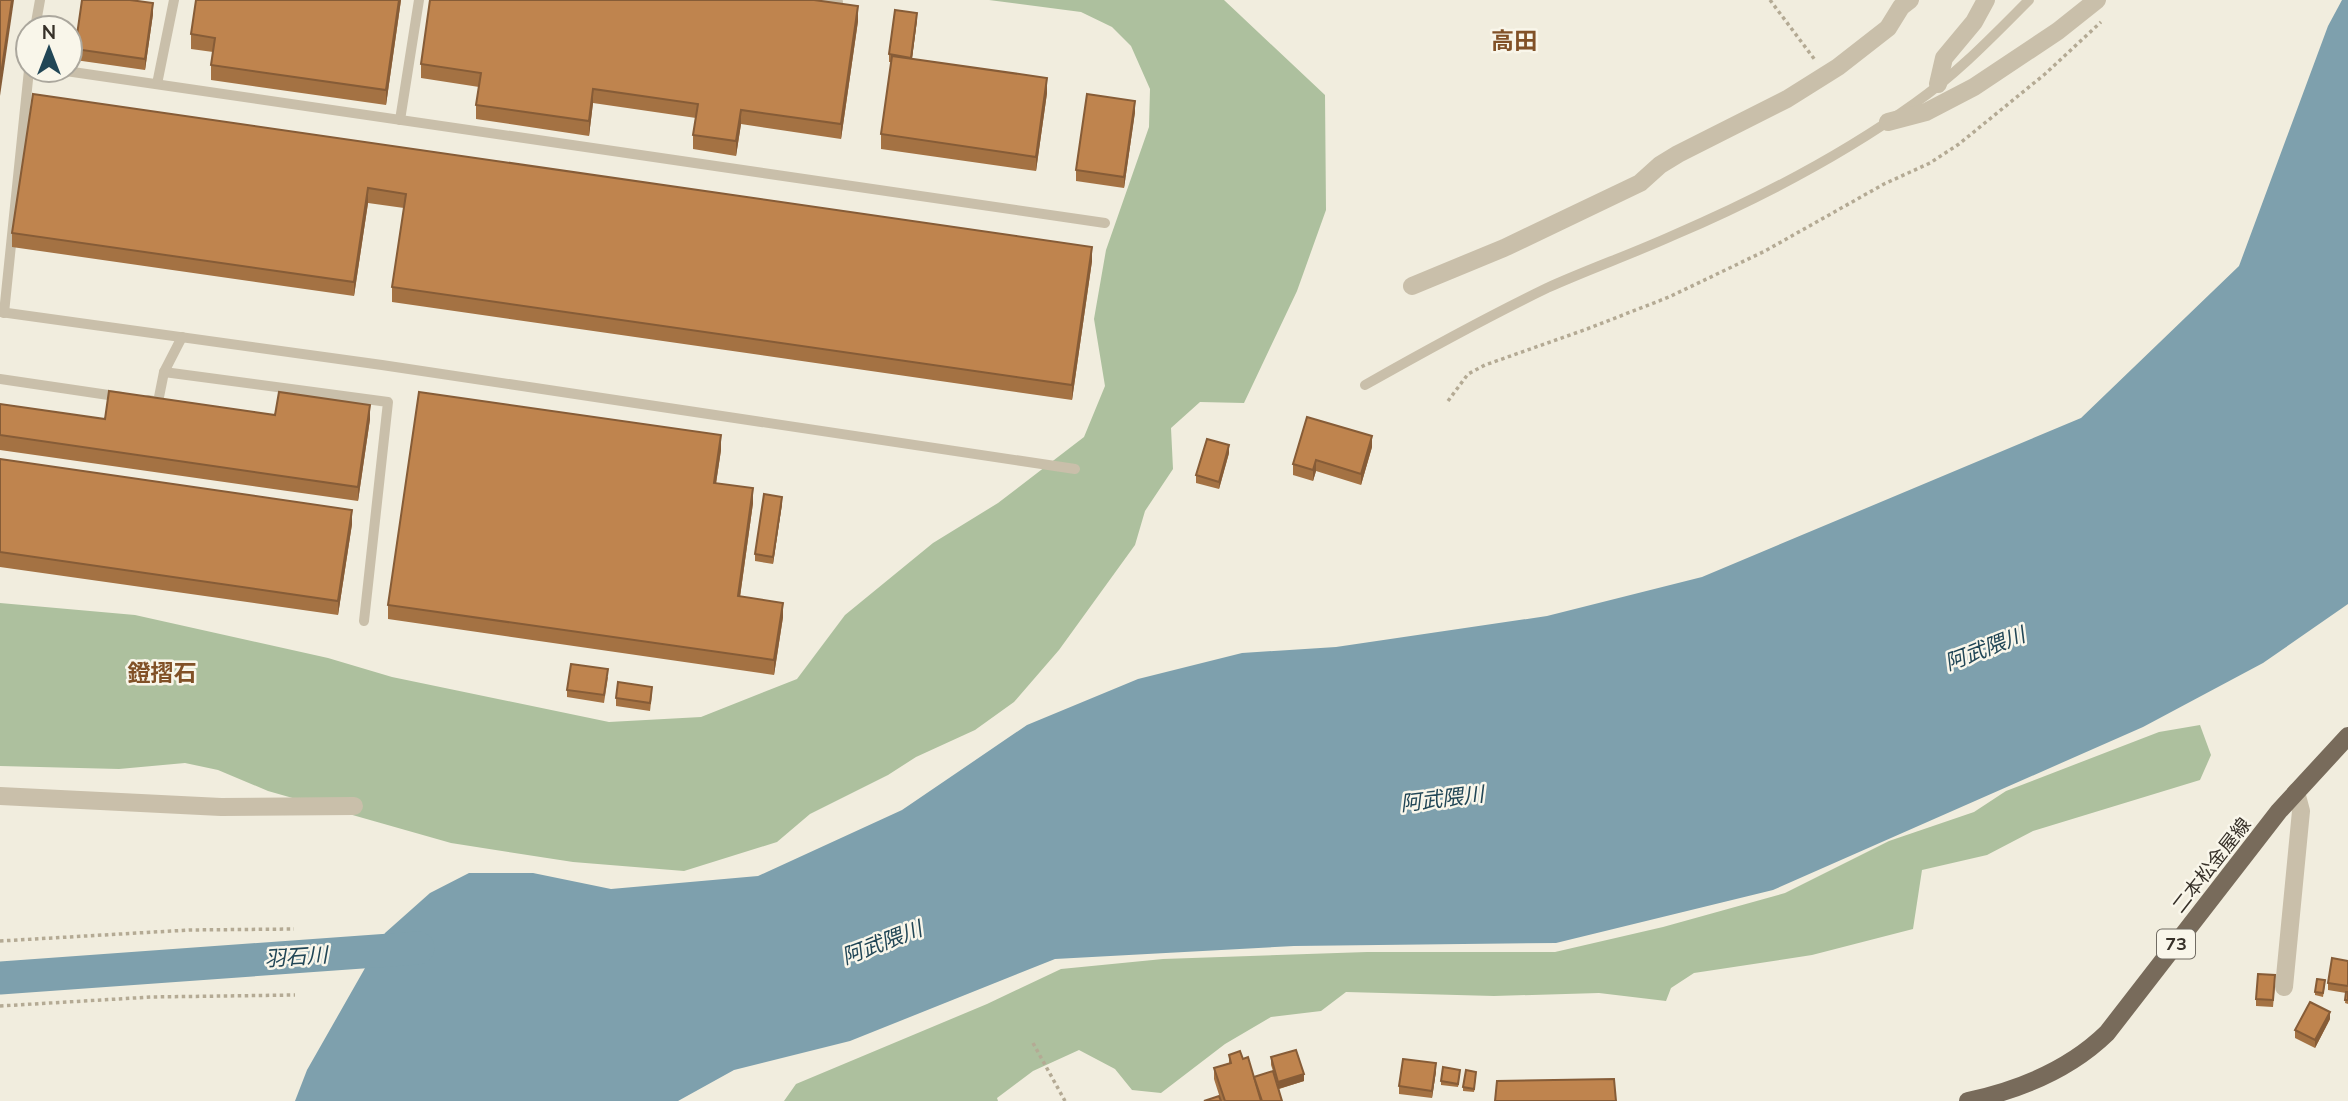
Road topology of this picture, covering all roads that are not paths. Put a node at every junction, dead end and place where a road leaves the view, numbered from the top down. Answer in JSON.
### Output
{"nodes":[{"id":1,"x":174,"y":0,"type":"edge"},
{"id":2,"x":419,"y":0,"type":"edge"},
{"id":3,"x":826,"y":0,"type":"edge"},
{"id":4,"x":1910,"y":0,"type":"edge"},
{"id":5,"x":1986,"y":0,"type":"edge"},
{"id":6,"x":2029,"y":0,"type":"edge"},
{"id":7,"x":2098,"y":0,"type":"edge"},
{"id":8,"x":838,"y":2,"type":"edge"},
{"id":9,"x":84,"y":74,"type":"edge"},
{"id":10,"x":27,"y":84,"type":"edge"},
{"id":11,"x":157,"y":84,"type":"junction"},
{"id":12,"x":1938,"y":84,"type":"junction"},
{"id":13,"x":400,"y":120,"type":"junction"},
{"id":14,"x":1888,"y":122,"type":"junction"},
{"id":15,"x":1105,"y":223,"type":"dead end"},
{"id":16,"x":1412,"y":286,"type":"dead end"},
{"id":17,"x":2,"y":312,"type":"edge"},
{"id":18,"x":182,"y":337,"type":"junction"},
{"id":19,"x":164,"y":372,"type":"junction"},
{"id":20,"x":0,"y":379,"type":"edge"},
{"id":21,"x":1365,"y":385,"type":"dead end"},
{"id":22,"x":1075,"y":469,"type":"dead end"},
{"id":23,"x":364,"y":621,"type":"dead end"},
{"id":24,"x":2348,"y":736,"type":"edge"},
{"id":25,"x":2296,"y":792,"type":"junction"},
{"id":26,"x":0,"y":796,"type":"edge"},
{"id":27,"x":354,"y":806,"type":"dead end"},
{"id":28,"x":2284,"y":987,"type":"dead end"},
{"id":29,"x":1968,"y":1101,"type":"edge"}],
"edges":[{"from":1,"to":11,"type":"lane"},
{"from":2,"to":13,"type":"lane"},
{"from":3,"to":8,"type":"lane"},
{"from":4,"to":16,"type":"street"},
{"from":5,"to":12,"type":"street"},
{"from":6,"to":12,"type":"lane"},
{"from":7,"to":14,"type":"street"},
{"from":9,"to":11,"type":"lane"},
{"from":10,"to":17,"type":"lane"},
{"from":11,"to":13,"type":"lane"},
{"from":12,"to":14,"type":"lane"},
{"from":13,"to":15,"type":"lane"},
{"from":14,"to":21,"type":"lane"},
{"from":17,"to":18,"type":"lane"},
{"from":18,"to":19,"type":"lane"},
{"from":18,"to":22,"type":"lane"},
{"from":19,"to":20,"type":"lane"},
{"from":19,"to":23,"type":"lane"},
{"from":24,"to":25,"type":"main road","name":"二本松金屋線","number":"73"},
{"from":25,"to":28,"type":"street"},
{"from":25,"to":29,"type":"main road","name":"二本松金屋線","number":"73"},
{"from":26,"to":27,"type":"street"}]}
